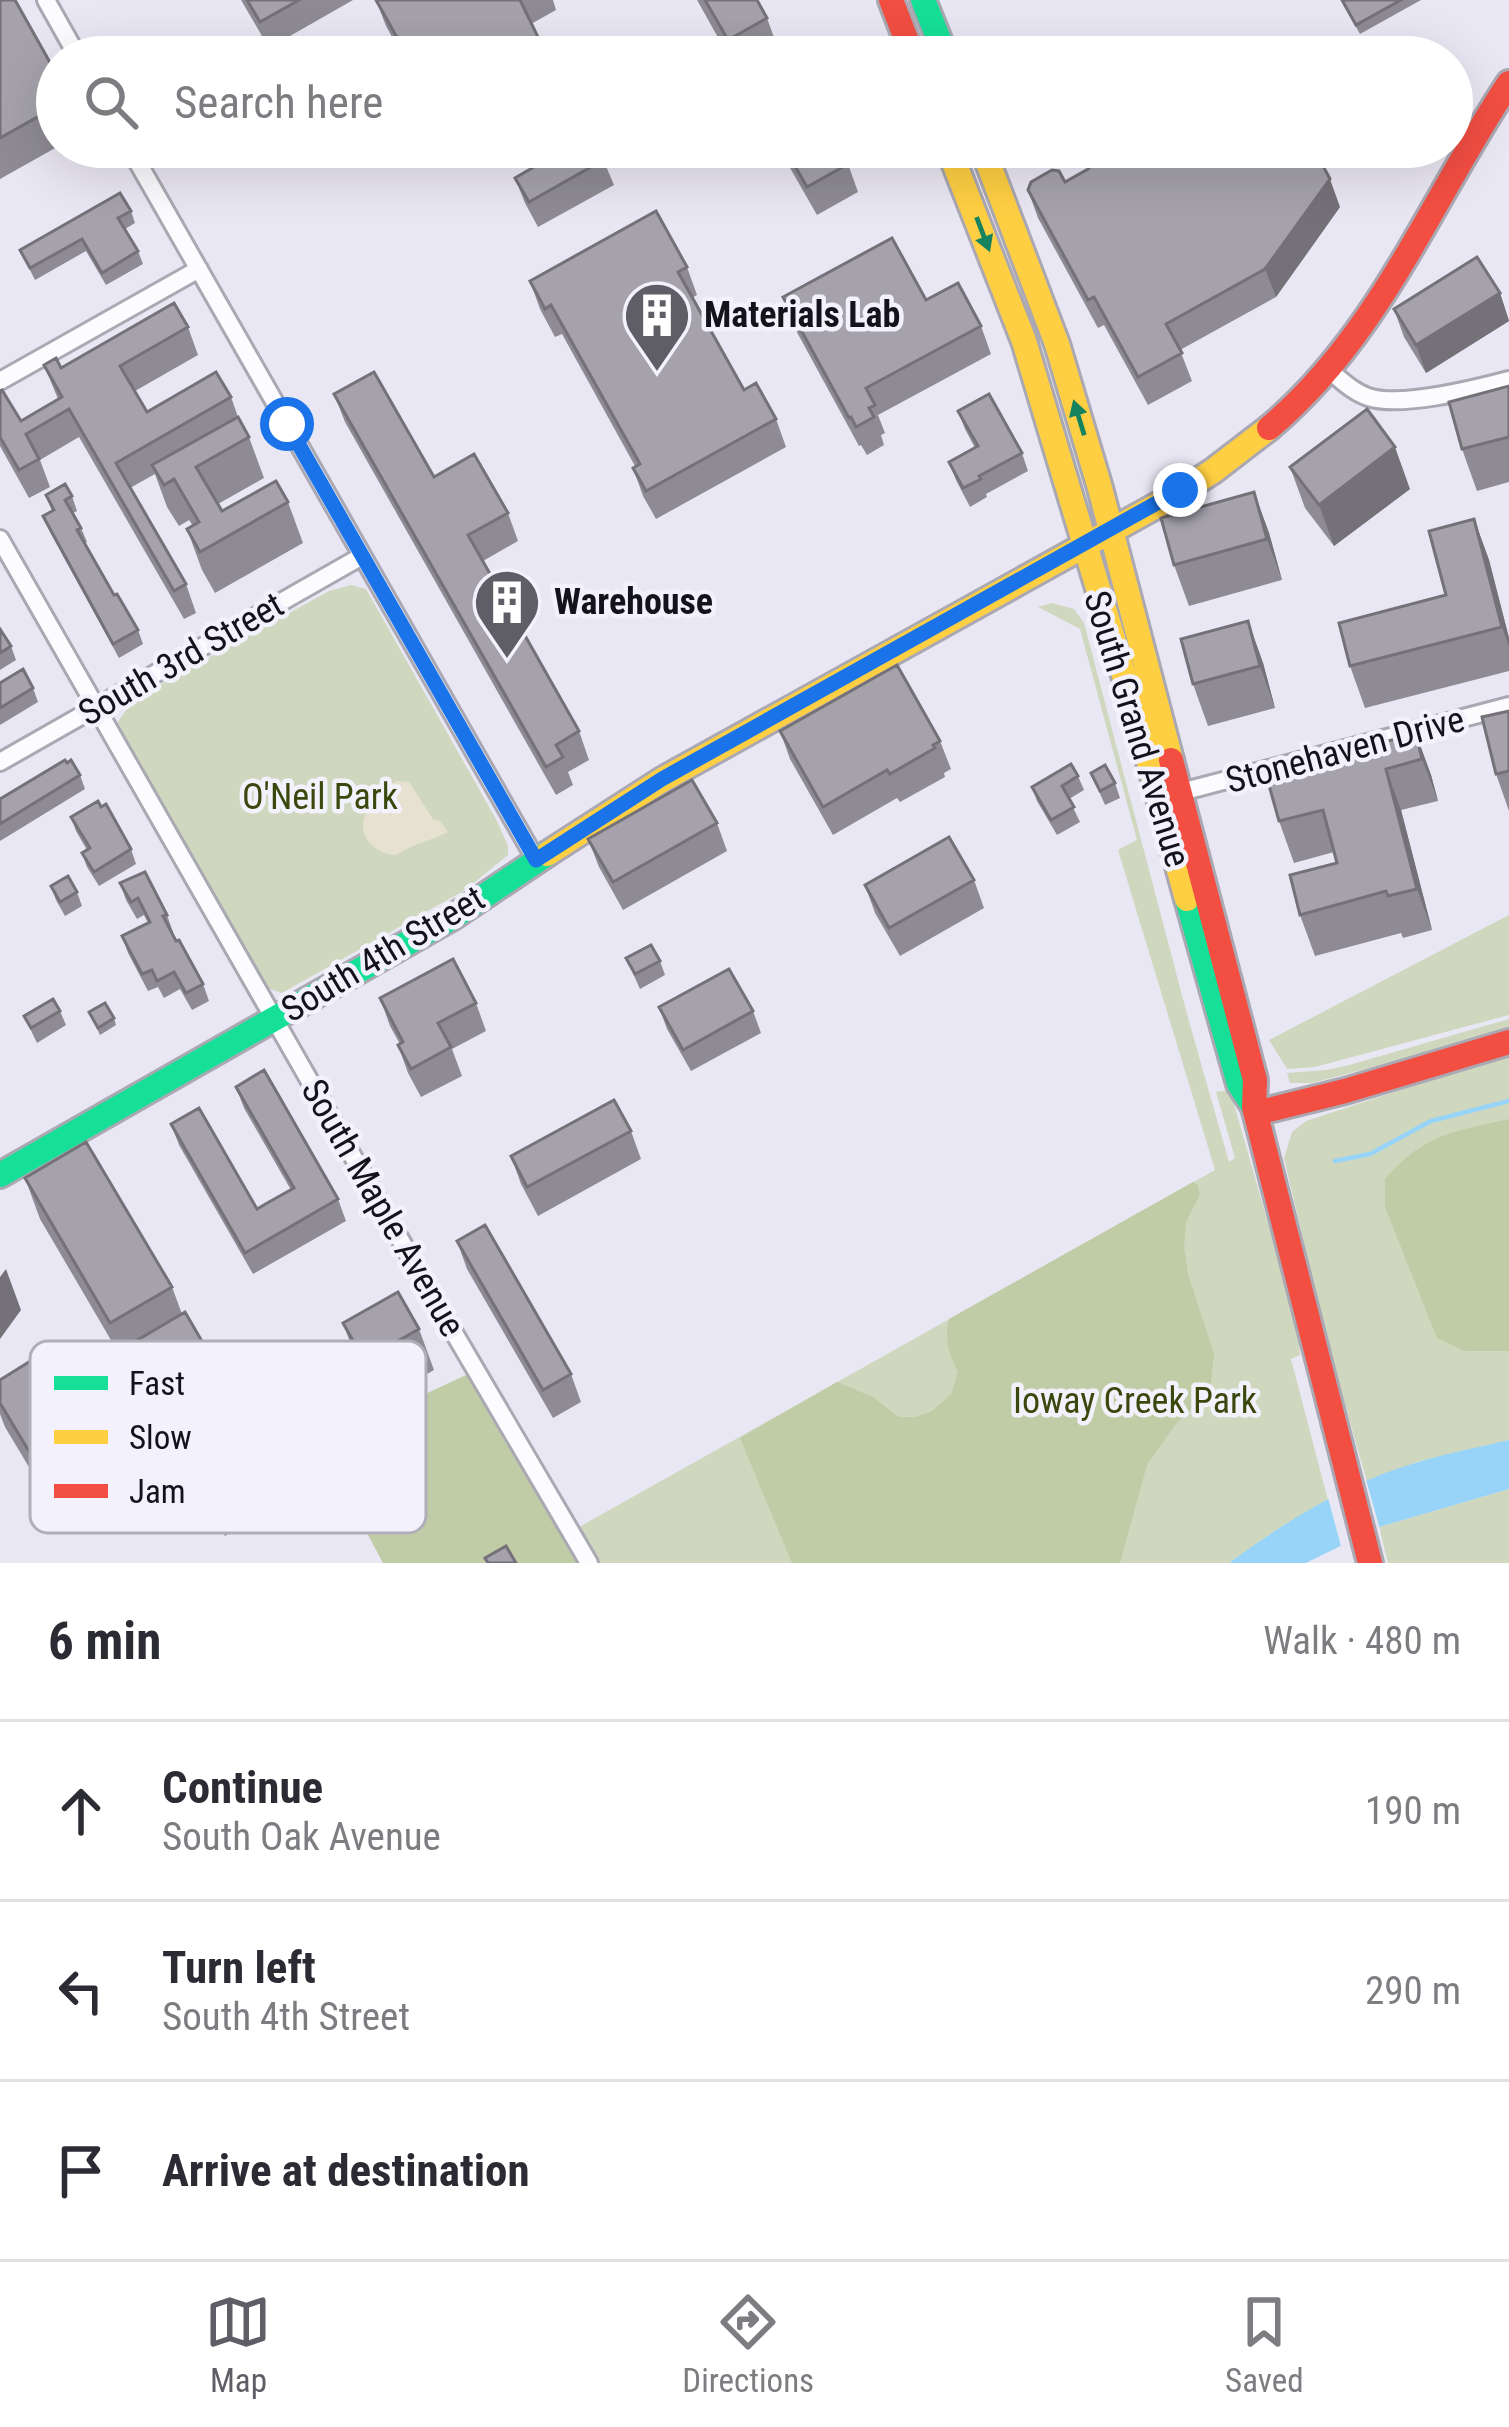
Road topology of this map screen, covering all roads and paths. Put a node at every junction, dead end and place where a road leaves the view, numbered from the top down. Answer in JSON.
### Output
{"nodes":[{"id":1,"x":46,"y":0,"type":"edge"},
{"id":2,"x":890,"y":0,"type":"edge"},
{"id":3,"x":923,"y":0,"type":"edge"},
{"id":4,"x":66,"y":36,"type":"edge"},
{"id":5,"x":905,"y":36,"type":"edge"},
{"id":6,"x":938,"y":36,"type":"edge"},
{"id":7,"x":1509,"y":83,"type":"edge"},
{"id":8,"x":1473,"y":139,"type":"edge"},
{"id":9,"x":141,"y":168,"type":"edge"},
{"id":10,"x":956,"y":168,"type":"edge"},
{"id":11,"x":990,"y":168,"type":"edge"},
{"id":12,"x":1454,"y":168,"type":"edge"},
{"id":13,"x":199,"y":269,"type":"junction"},
{"id":14,"x":1329,"y":370,"type":"junction"},
{"id":15,"x":1509,"y":380,"type":"edge"},
{"id":16,"x":0,"y":381,"type":"edge"},
{"id":17,"x":1111,"y":531,"type":"junction"},
{"id":18,"x":0,"y":539,"type":"edge"},
{"id":19,"x":1083,"y":546,"type":"junction"},
{"id":20,"x":362,"y":556,"type":"junction"},
{"id":21,"x":1509,"y":706,"type":"edge"},
{"id":22,"x":96,"y":708,"type":"junction"},
{"id":23,"x":0,"y":763,"type":"edge"},
{"id":24,"x":1181,"y":792,"type":"junction"},
{"id":25,"x":536,"y":860,"type":"junction"},
{"id":26,"x":274,"y":1018,"type":"junction"},
{"id":27,"x":1509,"y":1042,"type":"edge"},
{"id":28,"x":1255,"y":1110,"type":"junction"},
{"id":29,"x":0,"y":1174,"type":"edge"},
{"id":30,"x":589,"y":1563,"type":"edge"},
{"id":31,"x":1370,"y":1563,"type":"edge"}],
"edges":[{"from":1,"to":4,"type":"street"},
{"from":2,"to":5,"type":"street"},
{"from":3,"to":6,"type":"street"},
{"from":7,"to":8,"type":"street"},
{"from":9,"to":13,"type":"street"},
{"from":10,"to":19,"type":"street","name":"South Grand Avenue","one_way":true},
{"from":17,"to":11,"type":"street","name":"South Grand Avenue","one_way":true},
{"from":12,"to":14,"type":"street"},
{"from":13,"to":16,"type":"street"},
{"from":13,"to":20,"type":"street"},
{"from":14,"to":15,"type":"street"},
{"from":14,"to":17,"type":"street","name":"South 4th Street"},
{"from":17,"to":19,"type":"street","name":"South 4th Street"},
{"from":17,"to":24,"type":"street","name":"South Grand Avenue"},
{"from":18,"to":22,"type":"street","name":"South Maple Avenue"},
{"from":19,"to":25,"type":"street","name":"South 4th Street"},
{"from":19,"to":28,"type":"street","name":"South Grand Avenue"},
{"from":20,"to":22,"type":"street","name":"South 3rd Street"},
{"from":20,"to":25,"type":"street"},
{"from":21,"to":24,"type":"street","name":"Stonehaven Drive"},
{"from":22,"to":23,"type":"street","name":"South 3rd Street"},
{"from":22,"to":26,"type":"street","name":"South Maple Avenue"},
{"from":24,"to":28,"type":"street","name":"South Grand Avenue"},
{"from":25,"to":26,"type":"street","name":"South 4th Street"},
{"from":26,"to":29,"type":"street","name":"South 4th Street"},
{"from":26,"to":30,"type":"street","name":"South Maple Avenue"},
{"from":27,"to":28,"type":"street"},
{"from":28,"to":31,"type":"street","name":"South Grand Avenue"}]}
